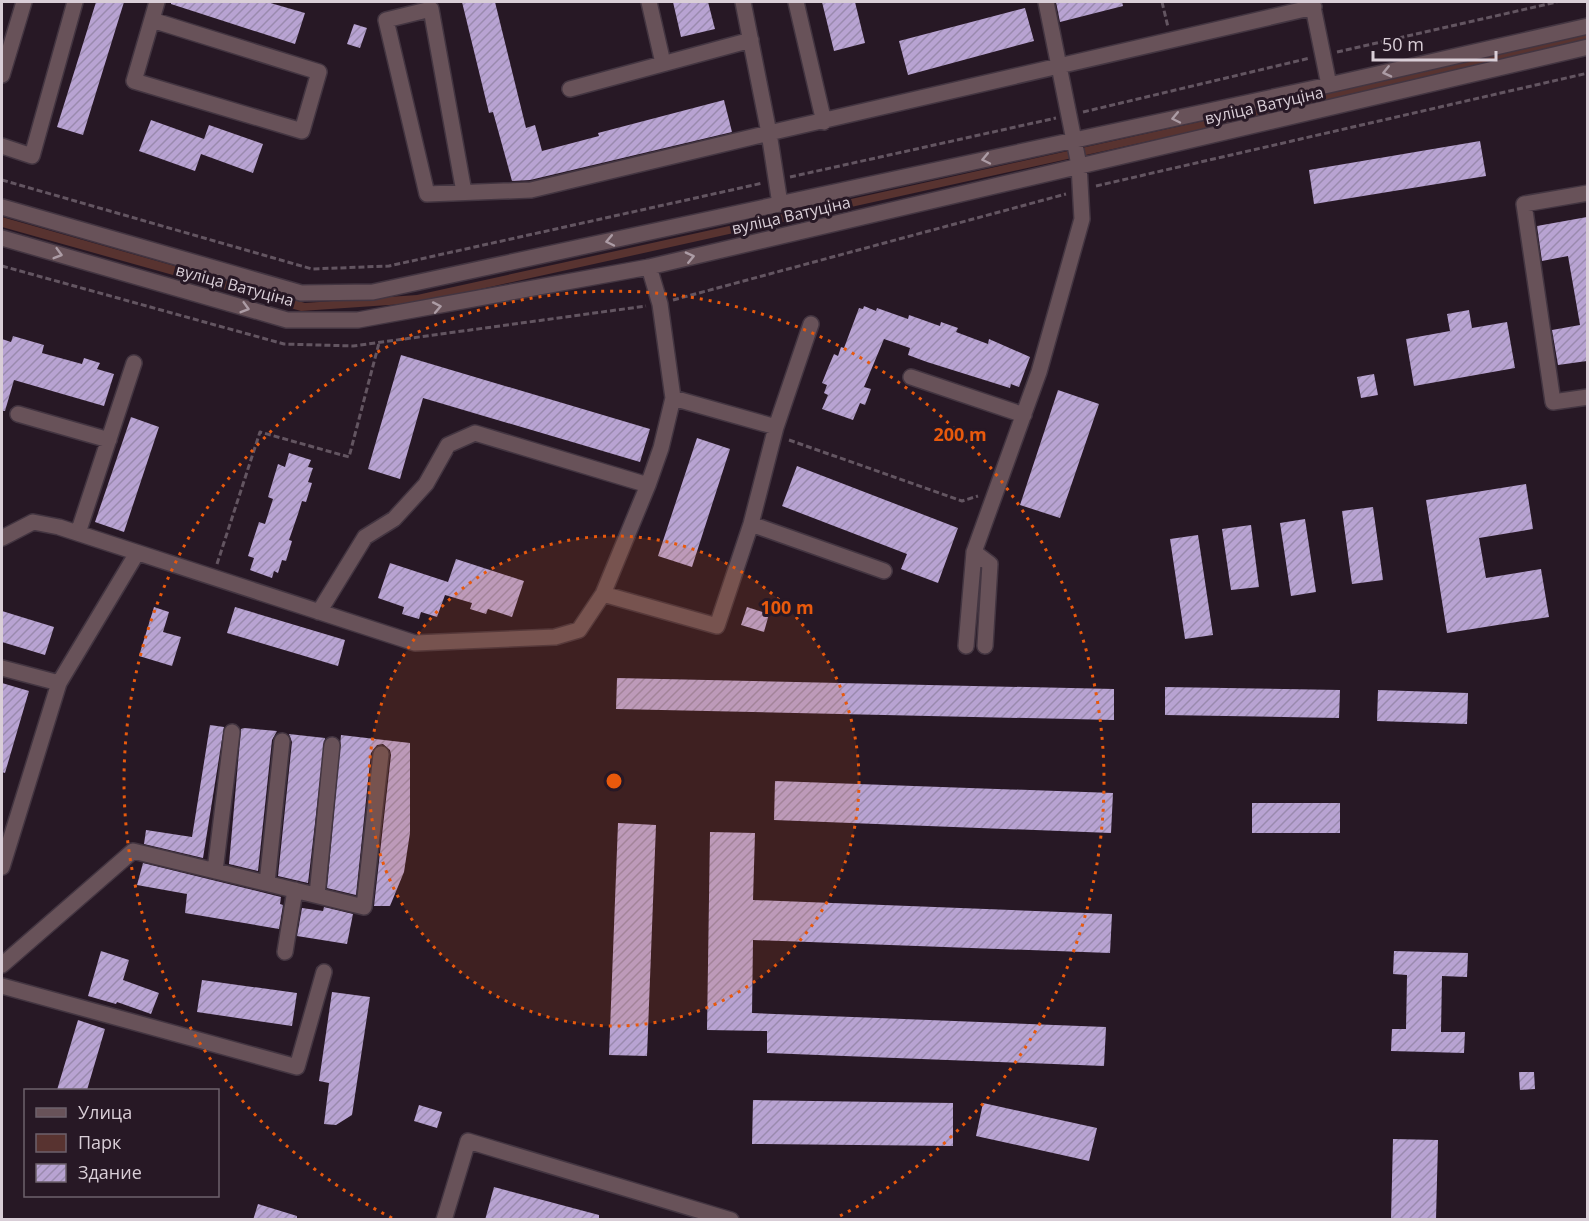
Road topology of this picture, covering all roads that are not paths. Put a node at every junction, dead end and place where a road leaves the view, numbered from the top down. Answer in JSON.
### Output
{"nodes":[{"id":1,"x":24,"y":2,"type":"edge"},
{"id":2,"x":75,"y":2,"type":"edge"},
{"id":3,"x":157,"y":2,"type":"edge"},
{"id":4,"x":650,"y":2,"type":"edge"},
{"id":5,"x":743,"y":2,"type":"edge"},
{"id":6,"x":796,"y":2,"type":"edge"},
{"id":7,"x":1046,"y":2,"type":"edge"},
{"id":8,"x":1313,"y":4,"type":"edge"},
{"id":9,"x":152,"y":20,"type":"junction"},
{"id":10,"x":1587,"y":26,"type":"edge"},
{"id":11,"x":751,"y":40,"type":"junction"},
{"id":12,"x":1587,"y":47,"type":"edge"},
{"id":13,"x":663,"y":63,"type":"junction"},
{"id":14,"x":1059,"y":67,"type":"junction"},
{"id":15,"x":2,"y":75,"type":"edge"},
{"id":16,"x":1329,"y":86,"type":"junction"},
{"id":17,"x":570,"y":89,"type":"dead end"},
{"id":18,"x":824,"y":122,"type":"junction"},
{"id":19,"x":769,"y":133,"type":"junction"},
{"id":20,"x":1073,"y":140,"type":"junction"},
{"id":21,"x":2,"y":146,"type":"edge"},
{"id":22,"x":1079,"y":165,"type":"junction"},
{"id":23,"x":464,"y":192,"type":"junction"},
{"id":24,"x":1587,"y":193,"type":"edge"},
{"id":25,"x":780,"y":204,"type":"junction"},
{"id":26,"x":2,"y":207,"type":"edge"},
{"id":27,"x":2,"y":238,"type":"edge"},
{"id":28,"x":649,"y":267,"type":"junction"},
{"id":29,"x":811,"y":324,"type":"dead end"},
{"id":30,"x":134,"y":363,"type":"dead end"},
{"id":31,"x":911,"y":377,"type":"dead end"},
{"id":32,"x":1587,"y":397,"type":"edge"},
{"id":33,"x":673,"y":398,"type":"junction"},
{"id":34,"x":18,"y":414,"type":"dead end"},
{"id":35,"x":1024,"y":415,"type":"junction"},
{"id":36,"x":774,"y":432,"type":"junction"},
{"id":37,"x":109,"y":440,"type":"junction"},
{"id":38,"x":648,"y":485,"type":"junction"},
{"id":39,"x":751,"y":524,"type":"junction"},
{"id":40,"x":78,"y":533,"type":"junction"},
{"id":41,"x":2,"y":538,"type":"edge"},
{"id":42,"x":974,"y":552,"type":"junction"},
{"id":43,"x":137,"y":553,"type":"junction"},
{"id":44,"x":884,"y":570,"type":"dead end"},
{"id":45,"x":603,"y":594,"type":"junction"},
{"id":46,"x":319,"y":612,"type":"junction"},
{"id":47,"x":966,"y":646,"type":"dead end"},
{"id":48,"x":985,"y":646,"type":"dead end"},
{"id":49,"x":2,"y":668,"type":"edge"},
{"id":50,"x":59,"y":683,"type":"junction"},
{"id":51,"x":232,"y":732,"type":"dead end"},
{"id":52,"x":282,"y":741,"type":"dead end"},
{"id":53,"x":332,"y":745,"type":"dead end"},
{"id":54,"x":381,"y":754,"type":"dead end"},
{"id":55,"x":2,"y":867,"type":"edge"},
{"id":56,"x":215,"y":871,"type":"junction"},
{"id":57,"x":267,"y":883,"type":"junction"},
{"id":58,"x":295,"y":890,"type":"junction"},
{"id":59,"x":317,"y":896,"type":"junction"},
{"id":60,"x":285,"y":952,"type":"dead end"},
{"id":61,"x":2,"y":965,"type":"edge"},
{"id":62,"x":324,"y":972,"type":"dead end"},
{"id":63,"x":2,"y":986,"type":"edge"},
{"id":64,"x":444,"y":1220,"type":"edge"},
{"id":65,"x":731,"y":1220,"type":"edge"}],
"edges":[{"from":1,"to":15,"type":"street"},
{"from":2,"to":21,"type":"street"},
{"from":3,"to":9,"type":"street"},
{"from":4,"to":13,"type":"street"},
{"from":5,"to":11,"type":"street"},
{"from":6,"to":18,"type":"street"},
{"from":7,"to":14,"type":"street"},
{"from":8,"to":14,"type":"street"},
{"from":8,"to":16,"type":"street"},
{"from":9,"to":9,"type":"street"},
{"from":10,"to":16,"type":"street","name":"вуліца Ватуціна","one_way":true},
{"from":11,"to":13,"type":"street"},
{"from":11,"to":19,"type":"street"},
{"from":12,"to":22,"type":"street","name":"вуліца Ватуціна"},
{"from":13,"to":17,"type":"street"},
{"from":14,"to":18,"type":"street"},
{"from":14,"to":20,"type":"street"},
{"from":16,"to":20,"type":"street","name":"вуліца Ватуціна","one_way":true},
{"from":18,"to":19,"type":"street"},
{"from":19,"to":23,"type":"street"},
{"from":19,"to":25,"type":"street"},
{"from":20,"to":22,"type":"street"},
{"from":20,"to":25,"type":"street","name":"вуліца Ватуціна","one_way":true},
{"from":28,"to":22,"type":"street","name":"вуліца Ватуціна","one_way":true},
{"from":22,"to":35,"type":"street"},
{"from":23,"to":23,"type":"street"},
{"from":24,"to":32,"type":"street"},
{"from":25,"to":26,"type":"street","name":"вуліца Ватуціна","one_way":true},
{"from":27,"to":28,"type":"street","name":"вуліца Ватуціна","one_way":true},
{"from":28,"to":33,"type":"street"},
{"from":29,"to":36,"type":"street"},
{"from":30,"to":37,"type":"street"},
{"from":31,"to":35,"type":"street"},
{"from":33,"to":36,"type":"street"},
{"from":33,"to":38,"type":"street"},
{"from":34,"to":37,"type":"street"},
{"from":35,"to":42,"type":"street"},
{"from":36,"to":39,"type":"street"},
{"from":37,"to":40,"type":"street"},
{"from":38,"to":45,"type":"street"},
{"from":38,"to":46,"type":"street"},
{"from":39,"to":44,"type":"street"},
{"from":39,"to":45,"type":"street"},
{"from":40,"to":41,"type":"street"},
{"from":40,"to":43,"type":"street"},
{"from":42,"to":47,"type":"street"},
{"from":42,"to":48,"type":"street"},
{"from":43,"to":46,"type":"street"},
{"from":43,"to":50,"type":"street"},
{"from":45,"to":46,"type":"street"},
{"from":49,"to":50,"type":"street"},
{"from":50,"to":55,"type":"street"},
{"from":51,"to":56,"type":"street"},
{"from":52,"to":57,"type":"street"},
{"from":53,"to":59,"type":"street"},
{"from":54,"to":59,"type":"street"},
{"from":56,"to":57,"type":"street"},
{"from":56,"to":61,"type":"street"},
{"from":57,"to":58,"type":"street"},
{"from":58,"to":59,"type":"street"},
{"from":58,"to":60,"type":"street"},
{"from":62,"to":63,"type":"street"},
{"from":64,"to":65,"type":"street"}]}
